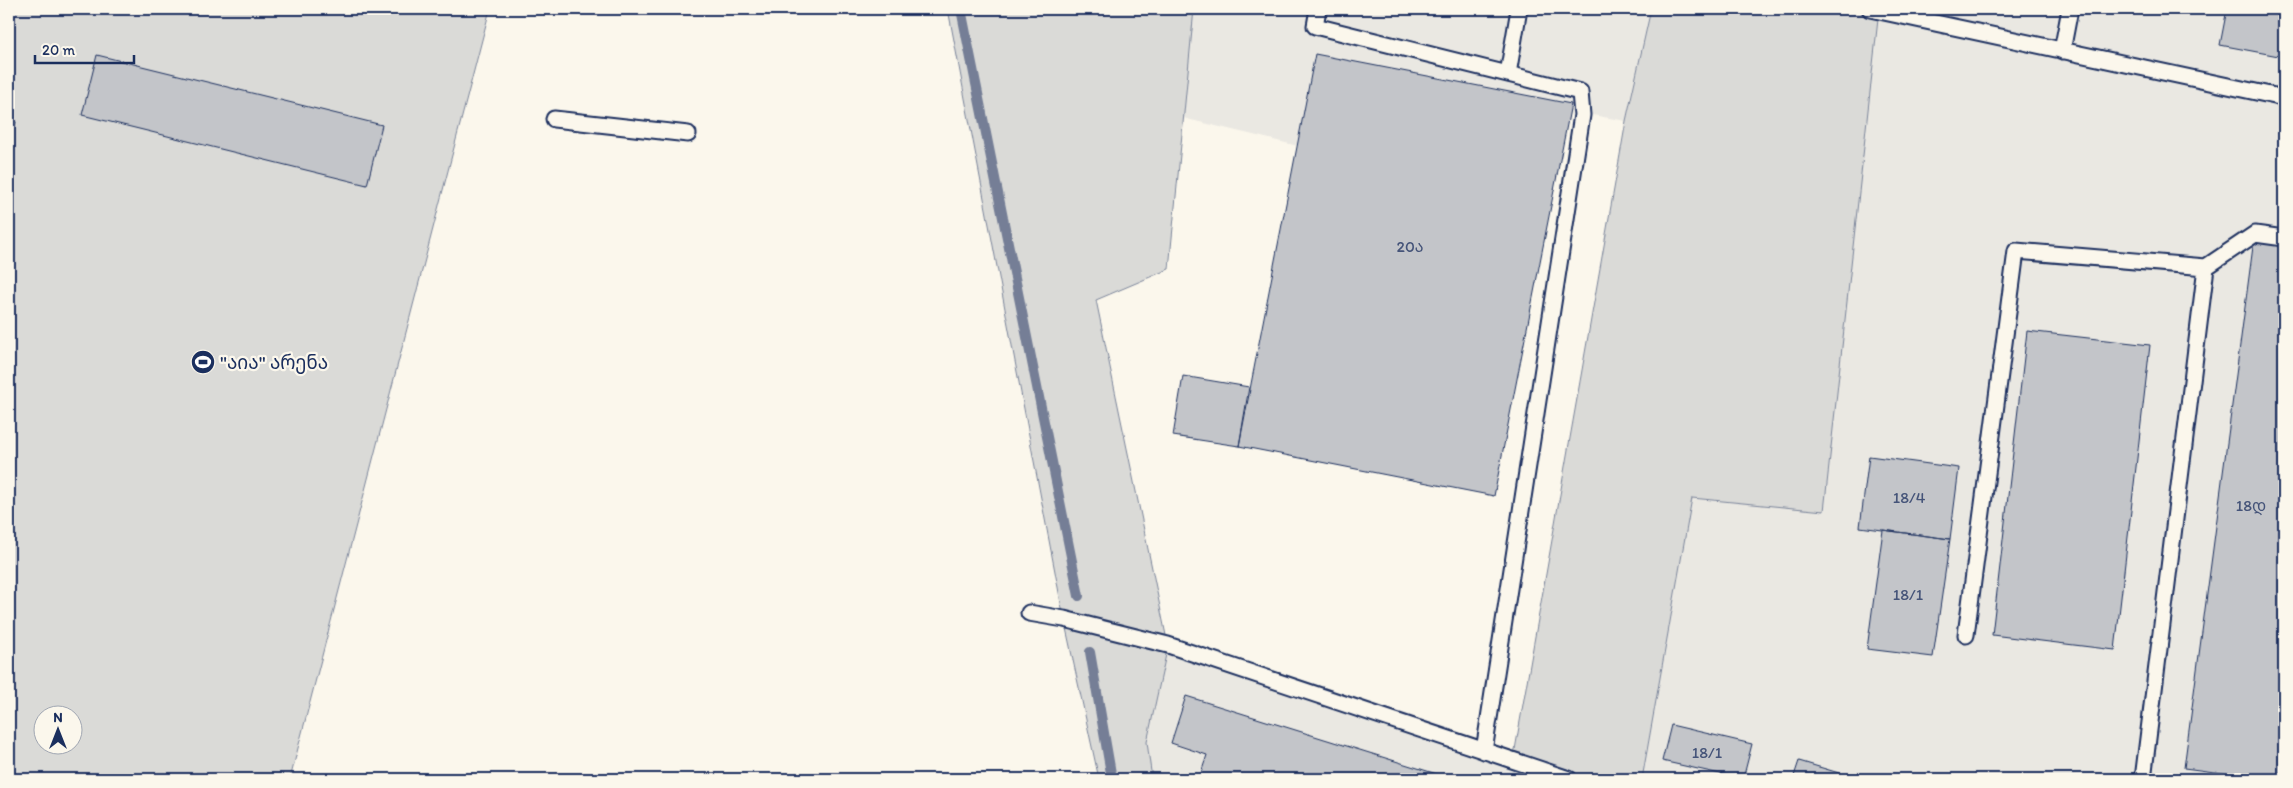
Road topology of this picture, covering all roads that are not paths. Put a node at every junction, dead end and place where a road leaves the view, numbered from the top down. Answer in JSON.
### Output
{"nodes":[{"id":1,"x":1318,"y":9,"type":"edge"},
{"id":2,"x":1519,"y":9,"type":"edge"},
{"id":3,"x":1870,"y":9,"type":"edge"},
{"id":4,"x":2070,"y":9,"type":"edge"},
{"id":5,"x":2062,"y":51,"type":"junction"},
{"id":6,"x":1508,"y":74,"type":"junction"},
{"id":7,"x":2284,"y":98,"type":"edge"},
{"id":8,"x":554,"y":119,"type":"dead end"},
{"id":9,"x":688,"y":134,"type":"dead end"},
{"id":10,"x":2284,"y":238,"type":"edge"},
{"id":11,"x":2206,"y":267,"type":"junction"},
{"id":12,"x":1029,"y":613,"type":"dead end"},
{"id":13,"x":1966,"y":635,"type":"dead end"},
{"id":14,"x":1484,"y":751,"type":"junction"},
{"id":15,"x":1569,"y":779,"type":"edge"},
{"id":16,"x":2143,"y":779,"type":"edge"}],
"edges":[{"from":1,"to":6,"type":"lane"},
{"from":2,"to":6,"type":"lane"},
{"from":3,"to":5,"type":"lane"},
{"from":4,"to":5,"type":"lane"},
{"from":5,"to":7,"type":"lane"},
{"from":6,"to":14,"type":"lane"},
{"from":8,"to":9,"type":"lane"},
{"from":10,"to":11,"type":"lane"},
{"from":11,"to":13,"type":"lane"},
{"from":11,"to":16,"type":"lane"},
{"from":12,"to":14,"type":"lane"},
{"from":14,"to":15,"type":"lane"}]}
